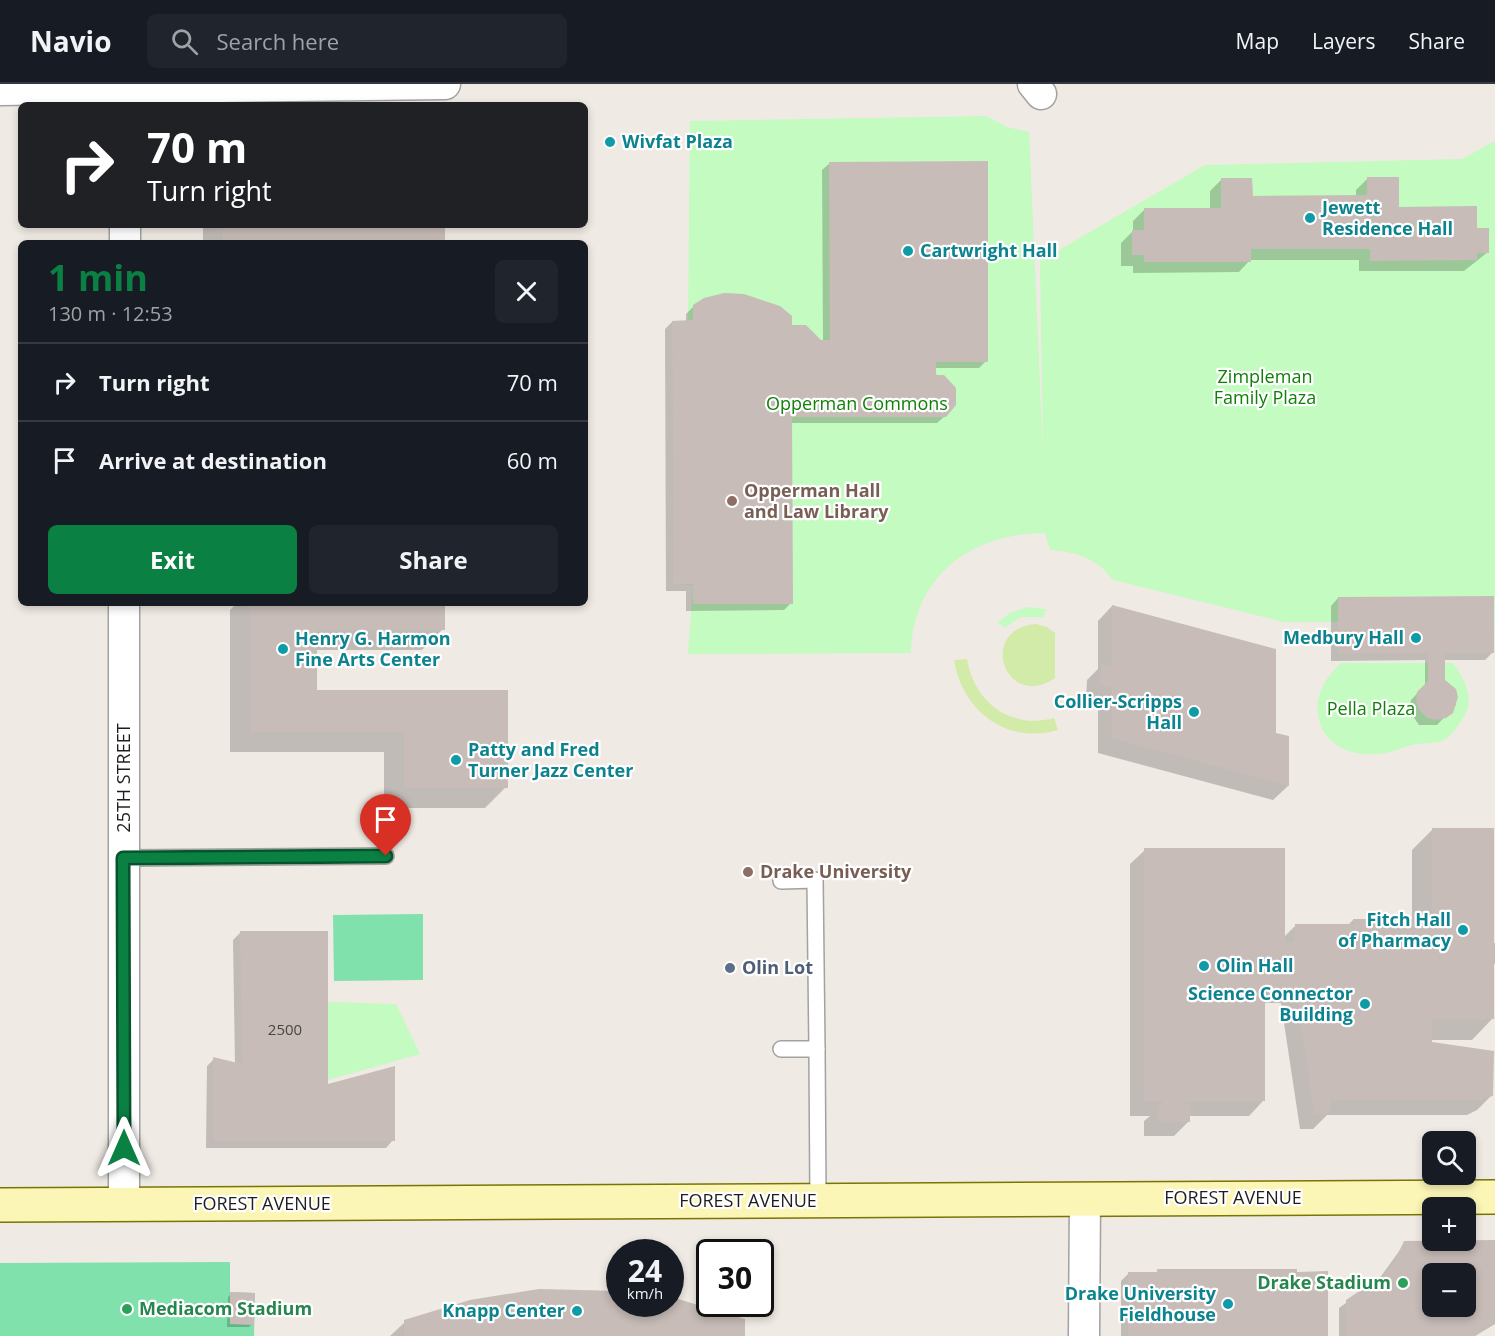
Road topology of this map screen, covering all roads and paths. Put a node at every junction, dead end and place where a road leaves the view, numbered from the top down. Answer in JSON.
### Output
{"nodes":[{"id":1,"x":445,"y":84,"type":"edge"},
{"id":2,"x":0,"y":90,"type":"edge"},
{"id":3,"x":126,"y":92,"type":"edge"},
{"id":4,"x":124,"y":606,"type":"edge"},
{"id":5,"x":386,"y":856,"type":"dead end"},
{"id":6,"x":123,"y":858,"type":"junction"},
{"id":7,"x":781,"y":880,"type":"dead end"},
{"id":8,"x":781,"y":1049,"type":"dead end"},
{"id":9,"x":817,"y":1049,"type":"junction"},
{"id":10,"x":1495,"y":1197,"type":"edge"},
{"id":11,"x":1085,"y":1199,"type":"junction"},
{"id":12,"x":818,"y":1200,"type":"junction"},
{"id":13,"x":124,"y":1204,"type":"junction"},
{"id":14,"x":0,"y":1205,"type":"edge"},
{"id":15,"x":1084,"y":1336,"type":"edge"}],
"edges":[{"from":1,"to":3,"type":"street"},
{"from":2,"to":3,"type":"street"},
{"from":4,"to":6,"type":"street","name":"25TH STREET"},
{"from":5,"to":6,"type":"lane"},
{"from":6,"to":13,"type":"street","name":"25TH STREET"},
{"from":7,"to":9,"type":"lane"},
{"from":8,"to":9,"type":"lane"},
{"from":9,"to":12,"type":"lane"},
{"from":10,"to":11,"type":"main road","name":"FOREST AVENUE"},
{"from":11,"to":12,"type":"main road","name":"FOREST AVENUE"},
{"from":11,"to":15,"type":"street"},
{"from":12,"to":13,"type":"main road","name":"FOREST AVENUE"},
{"from":13,"to":14,"type":"main road","name":"FOREST AVENUE"}]}
